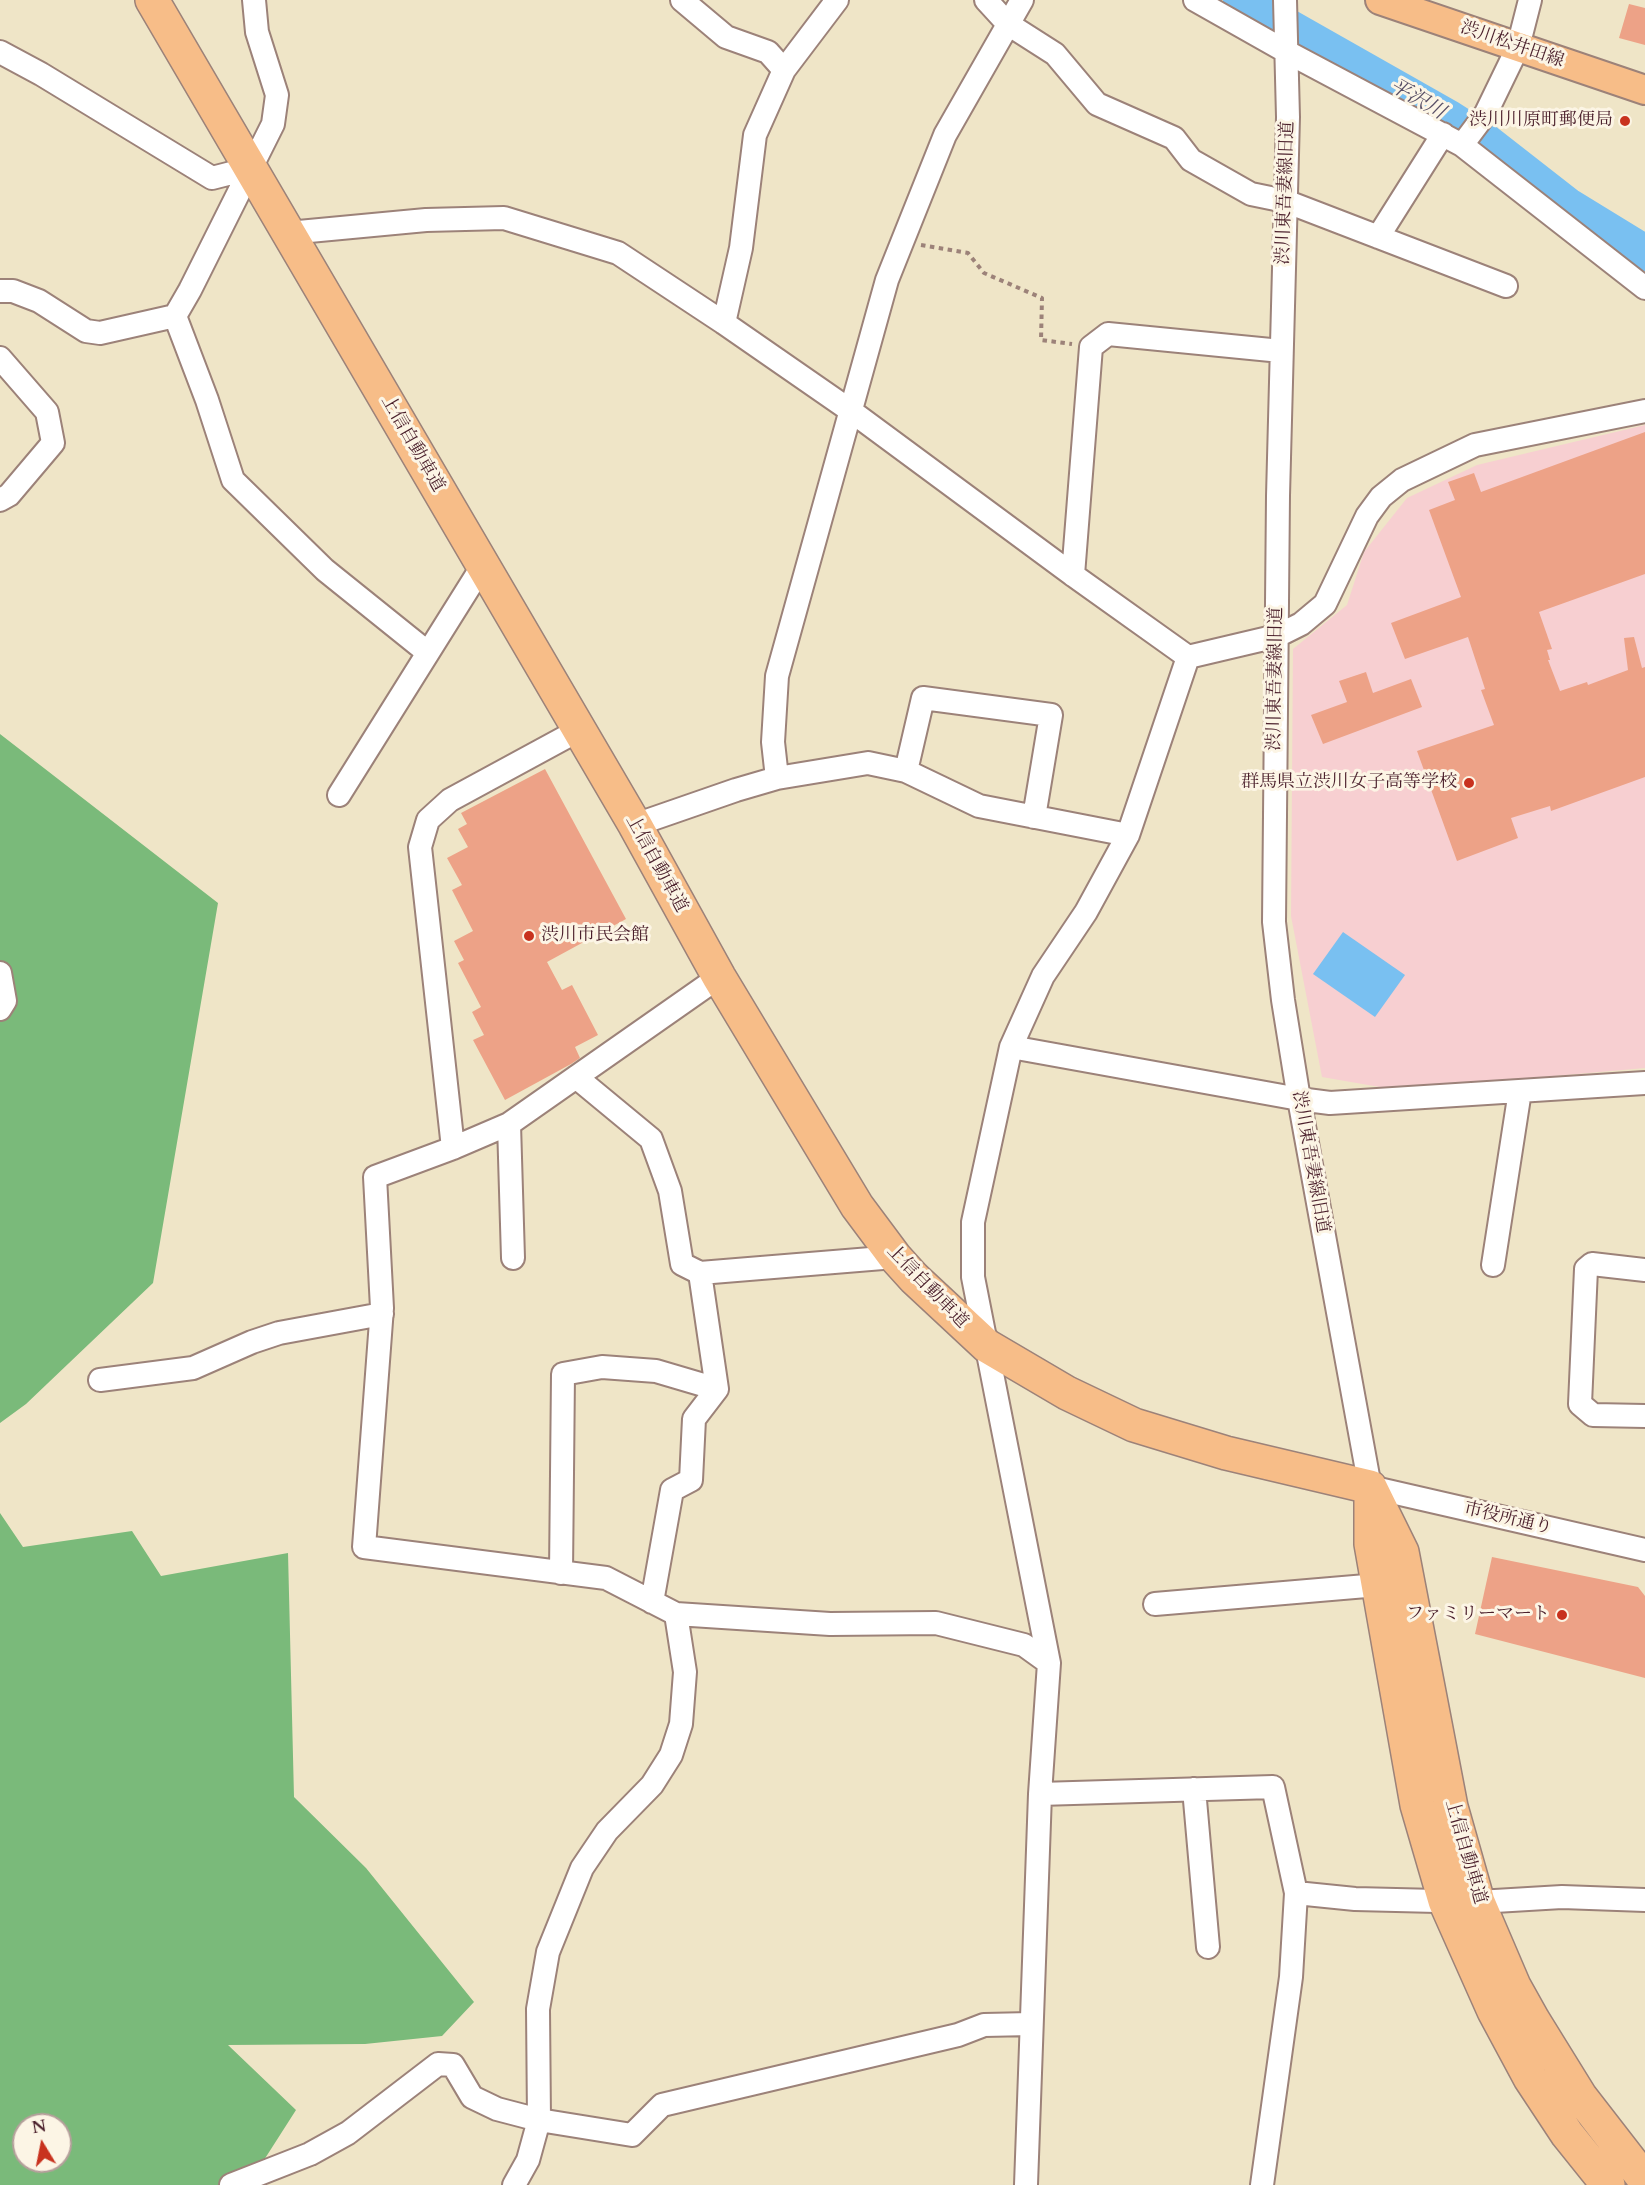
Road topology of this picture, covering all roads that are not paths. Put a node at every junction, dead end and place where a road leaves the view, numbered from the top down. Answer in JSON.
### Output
{"nodes":[{"id":1,"x":153,"y":0,"type":"edge"},
{"id":2,"x":254,"y":0,"type":"edge"},
{"id":3,"x":682,"y":0,"type":"edge"},
{"id":4,"x":837,"y":0,"type":"edge"},
{"id":5,"x":986,"y":0,"type":"edge"},
{"id":6,"x":1023,"y":0,"type":"edge"},
{"id":7,"x":1195,"y":0,"type":"edge"},
{"id":8,"x":1285,"y":0,"type":"edge"},
{"id":9,"x":1380,"y":0,"type":"edge"},
{"id":10,"x":1530,"y":0,"type":"edge"},
{"id":11,"x":1008,"y":24,"type":"junction"},
{"id":12,"x":1287,"y":47,"type":"junction"},
{"id":13,"x":1518,"y":47,"type":"junction"},
{"id":14,"x":0,"y":52,"type":"edge"},
{"id":15,"x":784,"y":70,"type":"junction"},
{"id":16,"x":1645,"y":90,"type":"edge"},
{"id":17,"x":1443,"y":134,"type":"junction"},
{"id":18,"x":1464,"y":142,"type":"junction"},
{"id":19,"x":251,"y":168,"type":"junction"},
{"id":20,"x":1285,"y":201,"type":"junction"},
{"id":21,"x":288,"y":233,"type":"junction"},
{"id":22,"x":1378,"y":237,"type":"junction"},
{"id":23,"x":1506,"y":286,"type":"dead end"},
{"id":24,"x":1645,"y":288,"type":"edge"},
{"id":25,"x":0,"y":291,"type":"edge"},
{"id":26,"x":175,"y":316,"type":"junction"},
{"id":27,"x":724,"y":322,"type":"junction"},
{"id":28,"x":1281,"y":351,"type":"junction"},
{"id":29,"x":0,"y":358,"type":"edge"},
{"id":30,"x":851,"y":411,"type":"junction"},
{"id":31,"x":1645,"y":411,"type":"edge"},
{"id":32,"x":0,"y":500,"type":"edge"},
{"id":33,"x":483,"y":565,"type":"junction"},
{"id":34,"x":1073,"y":575,"type":"junction"},
{"id":35,"x":1277,"y":636,"type":"junction"},
{"id":36,"x":427,"y":652,"type":"junction"},
{"id":37,"x":1188,"y":657,"type":"junction"},
{"id":38,"x":579,"y":730,"type":"junction"},
{"id":39,"x":906,"y":771,"type":"junction"},
{"id":40,"x":777,"y":778,"type":"junction"},
{"id":41,"x":339,"y":795,"type":"dead end"},
{"id":42,"x":1034,"y":817,"type":"junction"},
{"id":43,"x":635,"y":825,"type":"junction"},
{"id":44,"x":1128,"y":835,"type":"junction"},
{"id":45,"x":0,"y":973,"type":"edge"},
{"id":46,"x":719,"y":977,"type":"junction"},
{"id":47,"x":0,"y":1009,"type":"edge"},
{"id":48,"x":1011,"y":1047,"type":"junction"},
{"id":49,"x":576,"y":1077,"type":"junction"},
{"id":50,"x":1645,"y":1083,"type":"edge"},
{"id":51,"x":1520,"y":1091,"type":"junction"},
{"id":52,"x":1299,"y":1099,"type":"junction"},
{"id":53,"x":509,"y":1124,"type":"junction"},
{"id":54,"x":453,"y":1148,"type":"junction"},
{"id":55,"x":895,"y":1257,"type":"junction"},
{"id":56,"x":513,"y":1258,"type":"dead end"},
{"id":57,"x":1492,"y":1265,"type":"dead end"},
{"id":58,"x":1645,"y":1270,"type":"edge"},
{"id":59,"x":700,"y":1273,"type":"junction"},
{"id":60,"x":382,"y":1314,"type":"junction"},
{"id":61,"x":987,"y":1347,"type":"junction"},
{"id":62,"x":100,"y":1380,"type":"dead end"},
{"id":63,"x":717,"y":1389,"type":"junction"},
{"id":64,"x":1645,"y":1416,"type":"edge"},
{"id":65,"x":1371,"y":1487,"type":"junction"},
{"id":66,"x":1645,"y":1550,"type":"edge"},
{"id":67,"x":561,"y":1573,"type":"junction"},
{"id":68,"x":1378,"y":1585,"type":"junction"},
{"id":69,"x":652,"y":1602,"type":"junction"},
{"id":70,"x":1155,"y":1604,"type":"dead end"},
{"id":71,"x":676,"y":1614,"type":"junction"},
{"id":72,"x":1049,"y":1662,"type":"junction"},
{"id":73,"x":1194,"y":1790,"type":"junction"},
{"id":74,"x":1040,"y":1794,"type":"junction"},
{"id":75,"x":1296,"y":1893,"type":"junction"},
{"id":76,"x":1645,"y":1900,"type":"edge"},
{"id":77,"x":1445,"y":1901,"type":"junction"},
{"id":78,"x":1478,"y":1902,"type":"junction"},
{"id":79,"x":1208,"y":1947,"type":"dead end"},
{"id":80,"x":1030,"y":2024,"type":"junction"},
{"id":81,"x":539,"y":2120,"type":"junction"},
{"id":82,"x":1645,"y":2181,"type":"edge"},
{"id":83,"x":231,"y":2185,"type":"edge"},
{"id":84,"x":514,"y":2185,"type":"edge"},
{"id":85,"x":1026,"y":2185,"type":"edge"},
{"id":86,"x":1262,"y":2185,"type":"edge"},
{"id":87,"x":1608,"y":2185,"type":"edge"}],
"edges":[{"from":1,"to":19,"type":"highway","name":"上信自動車道"},
{"from":2,"to":19,"type":"street"},
{"from":3,"to":15,"type":"street"},
{"from":4,"to":15,"type":"street"},
{"from":5,"to":11,"type":"street"},
{"from":6,"to":11,"type":"street"},
{"from":7,"to":12,"type":"street"},
{"from":8,"to":12,"type":"street","name":"渋川東吾妻線旧道"},
{"from":9,"to":13,"type":"main road","name":"渋川松井田線"},
{"from":10,"to":13,"type":"street"},
{"from":11,"to":20,"type":"street"},
{"from":11,"to":30,"type":"street"},
{"from":12,"to":17,"type":"street"},
{"from":12,"to":20,"type":"street","name":"渋川東吾妻線旧道"},
{"from":13,"to":16,"type":"main road","name":"渋川松井田線"},
{"from":13,"to":18,"type":"street"},
{"from":14,"to":19,"type":"street"},
{"from":15,"to":27,"type":"street"},
{"from":17,"to":18,"type":"street"},
{"from":17,"to":22,"type":"street"},
{"from":18,"to":24,"type":"street"},
{"from":19,"to":21,"type":"highway","name":"上信自動車道"},
{"from":19,"to":26,"type":"street"},
{"from":20,"to":22,"type":"street"},
{"from":20,"to":28,"type":"street","name":"渋川東吾妻線旧道"},
{"from":21,"to":27,"type":"street"},
{"from":21,"to":33,"type":"highway","name":"上信自動車道"},
{"from":22,"to":23,"type":"street"},
{"from":25,"to":26,"type":"street"},
{"from":26,"to":36,"type":"street"},
{"from":27,"to":30,"type":"street"},
{"from":28,"to":34,"type":"street"},
{"from":28,"to":35,"type":"street","name":"渋川東吾妻線旧道"},
{"from":29,"to":32,"type":"street"},
{"from":30,"to":34,"type":"street"},
{"from":30,"to":40,"type":"street"},
{"from":31,"to":35,"type":"street"},
{"from":33,"to":36,"type":"street"},
{"from":33,"to":38,"type":"highway","name":"上信自動車道"},
{"from":34,"to":37,"type":"street"},
{"from":35,"to":37,"type":"street"},
{"from":35,"to":52,"type":"street","name":"渋川東吾妻線旧道"},
{"from":36,"to":41,"type":"street"},
{"from":37,"to":44,"type":"street"},
{"from":38,"to":43,"type":"highway","name":"上信自動車道"},
{"from":38,"to":54,"type":"street"},
{"from":39,"to":40,"type":"street"},
{"from":39,"to":42,"type":"street"},
{"from":39,"to":42,"type":"street"},
{"from":40,"to":43,"type":"street"},
{"from":42,"to":44,"type":"street"},
{"from":43,"to":46,"type":"highway","name":"上信自動車道"},
{"from":44,"to":48,"type":"street"},
{"from":45,"to":47,"type":"street"},
{"from":46,"to":49,"type":"street"},
{"from":46,"to":55,"type":"highway","name":"上信自動車道"},
{"from":48,"to":52,"type":"street"},
{"from":48,"to":61,"type":"street"},
{"from":49,"to":53,"type":"street"},
{"from":49,"to":59,"type":"street"},
{"from":50,"to":51,"type":"street"},
{"from":51,"to":52,"type":"street"},
{"from":51,"to":57,"type":"street"},
{"from":52,"to":65,"type":"street","name":"渋川東吾妻線旧道"},
{"from":53,"to":54,"type":"street"},
{"from":53,"to":56,"type":"street"},
{"from":54,"to":60,"type":"street"},
{"from":55,"to":59,"type":"street"},
{"from":55,"to":61,"type":"highway","name":"上信自動車道"},
{"from":58,"to":64,"type":"street"},
{"from":59,"to":63,"type":"street"},
{"from":60,"to":62,"type":"street"},
{"from":60,"to":67,"type":"street"},
{"from":61,"to":65,"type":"highway","name":"上信自動車道"},
{"from":61,"to":72,"type":"street"},
{"from":63,"to":67,"type":"street"},
{"from":63,"to":69,"type":"street"},
{"from":65,"to":66,"type":"street","name":"市役所通り"},
{"from":65,"to":68,"type":"highway","name":"上信自動車道"},
{"from":65,"to":78,"type":"highway","name":"上信自動車道"},
{"from":67,"to":69,"type":"street"},
{"from":68,"to":70,"type":"street"},
{"from":68,"to":77,"type":"highway","name":"上信自動車道"},
{"from":69,"to":71,"type":"street"},
{"from":71,"to":72,"type":"street"},
{"from":71,"to":81,"type":"street"},
{"from":72,"to":74,"type":"street"},
{"from":73,"to":74,"type":"street"},
{"from":73,"to":75,"type":"street"},
{"from":73,"to":79,"type":"street"},
{"from":74,"to":80,"type":"street"},
{"from":75,"to":77,"type":"street"},
{"from":75,"to":86,"type":"street"},
{"from":76,"to":78,"type":"street"},
{"from":77,"to":78,"type":"street"},
{"from":77,"to":87,"type":"highway","name":"上信自動車道"},
{"from":78,"to":82,"type":"highway","name":"上信自動車道"},
{"from":80,"to":81,"type":"street"},
{"from":80,"to":85,"type":"street"},
{"from":81,"to":83,"type":"street"},
{"from":81,"to":84,"type":"street"}]}
